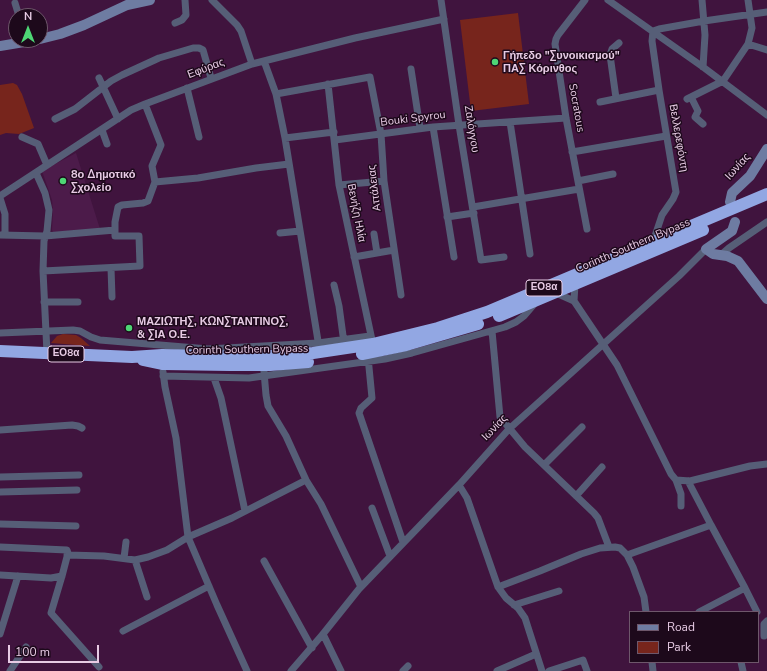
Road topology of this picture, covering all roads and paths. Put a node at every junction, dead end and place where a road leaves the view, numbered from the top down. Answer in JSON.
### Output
{"nodes":[{"id":1,"x":150,"y":0,"type":"edge"},
{"id":2,"x":185,"y":0,"type":"edge"},
{"id":3,"x":212,"y":0,"type":"edge"},
{"id":4,"x":441,"y":0,"type":"edge"},
{"id":5,"x":585,"y":0,"type":"edge"},
{"id":6,"x":608,"y":0,"type":"edge"},
{"id":7,"x":624,"y":0,"type":"edge"},
{"id":8,"x":702,"y":0,"type":"edge"},
{"id":9,"x":748,"y":0,"type":"edge"},
{"id":10,"x":15,"y":3,"type":"dead end"},
{"id":11,"x":619,"y":7,"type":"junction"},
{"id":12,"x":17,"y":8,"type":"edge"},
{"id":13,"x":767,"y":12,"type":"edge"},
{"id":14,"x":750,"y":14,"type":"junction"},
{"id":15,"x":444,"y":19,"type":"junction"},
{"id":16,"x":704,"y":21,"type":"junction"},
{"id":17,"x":174,"y":23,"type":"dead end"},
{"id":18,"x":653,"y":31,"type":"junction"},
{"id":19,"x":48,"y":37,"type":"edge"},
{"id":20,"x":619,"y":43,"type":"dead end"},
{"id":21,"x":748,"y":44,"type":"junction"},
{"id":22,"x":767,"y":50,"type":"edge"},
{"id":23,"x":264,"y":62,"type":"junction"},
{"id":24,"x":252,"y":64,"type":"junction"},
{"id":25,"x":703,"y":67,"type":"junction"},
{"id":26,"x":411,"y":69,"type":"dead end"},
{"id":27,"x":99,"y":78,"type":"dead end"},
{"id":28,"x":211,"y":78,"type":"junction"},
{"id":29,"x":723,"y":81,"type":"junction"},
{"id":30,"x":328,"y":84,"type":"junction"},
{"id":31,"x":104,"y":88,"type":"junction"},
{"id":32,"x":187,"y":88,"type":"junction"},
{"id":33,"x":659,"y":90,"type":"junction"},
{"id":34,"x":276,"y":94,"type":"junction"},
{"id":35,"x":616,"y":98,"type":"junction"},
{"id":36,"x":600,"y":102,"type":"dead end"},
{"id":37,"x":145,"y":104,"type":"junction"},
{"id":38,"x":767,"y":115,"type":"edge"},
{"id":39,"x":566,"y":118,"type":"junction"},
{"id":40,"x":55,"y":119,"type":"dead end"},
{"id":41,"x":118,"y":119,"type":"junction"},
{"id":42,"x":510,"y":122,"type":"junction"},
{"id":43,"x":703,"y":124,"type":"dead end"},
{"id":44,"x":459,"y":125,"type":"junction"},
{"id":45,"x":433,"y":127,"type":"junction"},
{"id":46,"x":420,"y":128,"type":"junction"},
{"id":47,"x":102,"y":130,"type":"junction"},
{"id":48,"x":334,"y":132,"type":"junction"},
{"id":49,"x":381,"y":134,"type":"junction"},
{"id":50,"x":666,"y":136,"type":"junction"},
{"id":51,"x":22,"y":137,"type":"dead end"},
{"id":52,"x":199,"y":137,"type":"dead end"},
{"id":53,"x":285,"y":138,"type":"junction"},
{"id":54,"x":335,"y":140,"type":"junction"},
{"id":55,"x":107,"y":144,"type":"dead end"},
{"id":56,"x":767,"y":150,"type":"edge"},
{"id":57,"x":572,"y":152,"type":"junction"},
{"id":58,"x":289,"y":164,"type":"junction"},
{"id":59,"x":47,"y":165,"type":"junction"},
{"id":60,"x":36,"y":172,"type":"junction"},
{"id":61,"x":613,"y":174,"type":"dead end"},
{"id":62,"x":384,"y":181,"type":"junction"},
{"id":63,"x":578,"y":181,"type":"junction"},
{"id":64,"x":155,"y":182,"type":"junction"},
{"id":65,"x":339,"y":185,"type":"junction"},
{"id":66,"x":579,"y":189,"type":"junction"},
{"id":67,"x":767,"y":194,"type":"edge"},
{"id":68,"x":0,"y":197,"type":"edge"},
{"id":69,"x":522,"y":198,"type":"junction"},
{"id":70,"x":730,"y":202,"type":"dead end"},
{"id":71,"x":767,"y":202,"type":"edge"},
{"id":72,"x":473,"y":210,"type":"junction"},
{"id":73,"x":447,"y":217,"type":"junction"},
{"id":74,"x":735,"y":222,"type":"dead end"},
{"id":75,"x":767,"y":222,"type":"edge"},
{"id":76,"x":587,"y":229,"type":"dead end"},
{"id":77,"x":115,"y":230,"type":"junction"},
{"id":78,"x":300,"y":230,"type":"junction"},
{"id":79,"x":280,"y":233,"type":"dead end"},
{"id":80,"x":374,"y":234,"type":"dead end"},
{"id":81,"x":3,"y":235,"type":"edge"},
{"id":82,"x":45,"y":236,"type":"junction"},
{"id":83,"x":653,"y":242,"type":"junction"},
{"id":84,"x":706,"y":249,"type":"junction"},
{"id":85,"x":394,"y":250,"type":"junction"},
{"id":86,"x":377,"y":253,"type":"junction"},
{"id":87,"x":530,"y":254,"type":"dead end"},
{"id":88,"x":721,"y":255,"type":"junction"},
{"id":89,"x":354,"y":257,"type":"junction"},
{"id":90,"x":454,"y":257,"type":"dead end"},
{"id":91,"x":504,"y":257,"type":"dead end"},
{"id":92,"x":111,"y":268,"type":"junction"},
{"id":93,"x":43,"y":271,"type":"junction"},
{"id":94,"x":575,"y":284,"type":"junction"},
{"id":95,"x":334,"y":285,"type":"dead end"},
{"id":96,"x":556,"y":293,"type":"junction"},
{"id":97,"x":401,"y":295,"type":"dead end"},
{"id":98,"x":112,"y":297,"type":"dead end"},
{"id":99,"x":767,"y":299,"type":"edge"},
{"id":100,"x":538,"y":301,"type":"junction"},
{"id":101,"x":574,"y":301,"type":"junction"},
{"id":102,"x":44,"y":302,"type":"junction"},
{"id":103,"x":78,"y":302,"type":"dead end"},
{"id":104,"x":492,"y":331,"type":"junction"},
{"id":105,"x":46,"y":332,"type":"junction"},
{"id":106,"x":0,"y":333,"type":"edge"},
{"id":107,"x":458,"y":336,"type":"junction"},
{"id":108,"x":108,"y":340,"type":"junction"},
{"id":109,"x":0,"y":344,"type":"edge"},
{"id":110,"x":344,"y":344,"type":"junction"},
{"id":111,"x":604,"y":344,"type":"junction"},
{"id":112,"x":370,"y":349,"type":"junction"},
{"id":113,"x":0,"y":351,"type":"edge"},
{"id":114,"x":46,"y":353,"type":"junction"},
{"id":115,"x":208,"y":353,"type":"junction"},
{"id":116,"x":106,"y":356,"type":"junction"},
{"id":117,"x":321,"y":356,"type":"junction"},
{"id":118,"x":132,"y":357,"type":"junction"},
{"id":119,"x":163,"y":370,"type":"junction"},
{"id":120,"x":264,"y":374,"type":"junction"},
{"id":121,"x":214,"y":378,"type":"junction"},
{"id":122,"x":582,"y":427,"type":"dead end"},
{"id":123,"x":82,"y":428,"type":"dead end"},
{"id":124,"x":509,"y":429,"type":"junction"},
{"id":125,"x":0,"y":430,"type":"edge"},
{"id":126,"x":767,"y":464,"type":"edge"},
{"id":127,"x":544,"y":465,"type":"junction"},
{"id":128,"x":602,"y":467,"type":"dead end"},
{"id":129,"x":79,"y":475,"type":"dead end"},
{"id":130,"x":0,"y":476,"type":"edge"},
{"id":131,"x":306,"y":480,"type":"junction"},
{"id":132,"x":676,"y":480,"type":"junction"},
{"id":133,"x":688,"y":481,"type":"junction"},
{"id":134,"x":459,"y":485,"type":"junction"},
{"id":135,"x":77,"y":490,"type":"dead end"},
{"id":136,"x":0,"y":492,"type":"edge"},
{"id":137,"x":576,"y":496,"type":"junction"},
{"id":138,"x":681,"y":506,"type":"dead end"},
{"id":139,"x":372,"y":508,"type":"dead end"},
{"id":140,"x":245,"y":511,"type":"junction"},
{"id":141,"x":0,"y":524,"type":"edge"},
{"id":142,"x":711,"y":524,"type":"junction"},
{"id":143,"x":76,"y":526,"type":"dead end"},
{"id":144,"x":188,"y":537,"type":"junction"},
{"id":145,"x":126,"y":542,"type":"dead end"},
{"id":146,"x":403,"y":542,"type":"junction"},
{"id":147,"x":0,"y":547,"type":"edge"},
{"id":148,"x":609,"y":547,"type":"junction"},
{"id":149,"x":67,"y":553,"type":"junction"},
{"id":150,"x":626,"y":555,"type":"junction"},
{"id":151,"x":390,"y":556,"type":"junction"},
{"id":152,"x":124,"y":558,"type":"junction"},
{"id":153,"x":135,"y":560,"type":"junction"},
{"id":154,"x":264,"y":562,"type":"dead end"},
{"id":155,"x":0,"y":575,"type":"edge"},
{"id":156,"x":18,"y":576,"type":"junction"},
{"id":157,"x":62,"y":576,"type":"junction"},
{"id":158,"x":209,"y":586,"type":"junction"},
{"id":159,"x":498,"y":586,"type":"junction"},
{"id":160,"x":361,"y":587,"type":"junction"},
{"id":161,"x":745,"y":588,"type":"junction"},
{"id":162,"x":559,"y":591,"type":"dead end"},
{"id":163,"x":147,"y":597,"type":"dead end"},
{"id":164,"x":514,"y":605,"type":"junction"},
{"id":165,"x":646,"y":611,"type":"edge"},
{"id":166,"x":701,"y":611,"type":"edge"},
{"id":167,"x":757,"y":611,"type":"edge"},
{"id":168,"x":765,"y":622,"type":"edge"},
{"id":169,"x":123,"y":631,"type":"dead end"},
{"id":170,"x":0,"y":634,"type":"edge"},
{"id":171,"x":323,"y":634,"type":"junction"},
{"id":172,"x":764,"y":636,"type":"dead end"},
{"id":173,"x":26,"y":647,"type":"dead end"},
{"id":174,"x":312,"y":648,"type":"junction"},
{"id":175,"x":536,"y":654,"type":"junction"},
{"id":176,"x":100,"y":667,"type":"dead end"},
{"id":177,"x":10,"y":671,"type":"edge"},
{"id":178,"x":247,"y":671,"type":"edge"},
{"id":179,"x":291,"y":671,"type":"edge"},
{"id":180,"x":341,"y":671,"type":"edge"},
{"id":181,"x":497,"y":671,"type":"edge"},
{"id":182,"x":542,"y":671,"type":"edge"},
{"id":183,"x":549,"y":671,"type":"edge"},
{"id":184,"x":587,"y":671,"type":"edge"}],
"edges":[{"from":1,"to":19,"type":"street"},
{"from":2,"to":17,"type":"street"},
{"from":3,"to":24,"type":"street"},
{"from":4,"to":15,"type":"street","name":"Ζαλόγγου"},
{"from":5,"to":39,"type":"street","name":"Socratous"},
{"from":6,"to":11,"type":"street"},
{"from":7,"to":11,"type":"street"},
{"from":8,"to":16,"type":"street"},
{"from":9,"to":14,"type":"street"},
{"from":10,"to":12,"type":"street"},
{"from":11,"to":18,"type":"street"},
{"from":13,"to":14,"type":"street"},
{"from":14,"to":16,"type":"street"},
{"from":14,"to":21,"type":"street"},
{"from":15,"to":23,"type":"street","name":"Εφύρας"},
{"from":15,"to":44,"type":"street","name":"Ζαλόγγου"},
{"from":16,"to":18,"type":"street"},
{"from":16,"to":25,"type":"street"},
{"from":18,"to":25,"type":"street"},
{"from":18,"to":33,"type":"street","name":"Βελλερεφόντη"},
{"from":20,"to":35,"type":"street"},
{"from":21,"to":22,"type":"street"},
{"from":21,"to":29,"type":"street"},
{"from":23,"to":24,"type":"street","name":"Εφύρας"},
{"from":23,"to":34,"type":"street"},
{"from":24,"to":28,"type":"street","name":"Εφύρας"},
{"from":25,"to":29,"type":"street"},
{"from":26,"to":46,"type":"street"},
{"from":27,"to":31,"type":"street"},
{"from":28,"to":31,"type":"street"},
{"from":28,"to":32,"type":"street","name":"Εφύρας"},
{"from":29,"to":38,"type":"street"},
{"from":29,"to":43,"type":"street"},
{"from":30,"to":34,"type":"street"},
{"from":30,"to":48,"type":"street","name":"Βενήζη Ηλία"},
{"from":30,"to":49,"type":"street","name":"Αττάλειας"},
{"from":31,"to":40,"type":"street"},
{"from":31,"to":41,"type":"street"},
{"from":32,"to":37,"type":"street","name":"Εφύρας"},
{"from":32,"to":52,"type":"street"},
{"from":33,"to":35,"type":"street"},
{"from":33,"to":50,"type":"street","name":"Βελλερεφόντη"},
{"from":34,"to":53,"type":"street"},
{"from":35,"to":36,"type":"street"},
{"from":37,"to":41,"type":"street","name":"Εφύρας"},
{"from":37,"to":64,"type":"street"},
{"from":39,"to":42,"type":"street","name":"Bouki Spyrou"},
{"from":39,"to":57,"type":"street","name":"Socratous"},
{"from":41,"to":47,"type":"street","name":"Εφύρας"},
{"from":42,"to":44,"type":"street","name":"Bouki Spyrou"},
{"from":42,"to":69,"type":"street"},
{"from":44,"to":45,"type":"street","name":"Bouki Spyrou"},
{"from":44,"to":72,"type":"street","name":"Ζαλόγγου"},
{"from":45,"to":46,"type":"street","name":"Bouki Spyrou"},
{"from":45,"to":73,"type":"street"},
{"from":46,"to":49,"type":"street","name":"Bouki Spyrou"},
{"from":47,"to":55,"type":"street"},
{"from":47,"to":59,"type":"street","name":"Εφύρας"},
{"from":48,"to":53,"type":"street"},
{"from":48,"to":54,"type":"street","name":"Βενήζη Ηλία"},
{"from":49,"to":54,"type":"street","name":"Bouki Spyrou"},
{"from":49,"to":62,"type":"street","name":"Αττάλειας"},
{"from":50,"to":57,"type":"street"},
{"from":50,"to":83,"type":"street","name":"Βελλερεφόντη"},
{"from":51,"to":59,"type":"street"},
{"from":53,"to":58,"type":"street"},
{"from":54,"to":65,"type":"street","name":"Βενήζη Ηλία"},
{"from":56,"to":70,"type":"street","name":"Ιωνίας"},
{"from":57,"to":63,"type":"street","name":"Socratous"},
{"from":58,"to":64,"type":"street"},
{"from":58,"to":78,"type":"street"},
{"from":59,"to":60,"type":"street","name":"Εφύρας"},
{"from":60,"to":68,"type":"street","name":"Εφύρας"},
{"from":60,"to":82,"type":"street"},
{"from":61,"to":63,"type":"street"},
{"from":62,"to":65,"type":"street"},
{"from":62,"to":85,"type":"street","name":"Αττάλειας"},
{"from":63,"to":66,"type":"street","name":"Socratous"},
{"from":64,"to":77,"type":"street"},
{"from":65,"to":89,"type":"street","name":"Βενήζη Ηλία"},
{"from":66,"to":69,"type":"street"},
{"from":66,"to":76,"type":"street","name":"Socratous"},
{"from":67,"to":83,"type":"highway","name":"Corinth Southern Bypass","number":"ΕΟ8α"},
{"from":68,"to":81,"type":"street"},
{"from":69,"to":72,"type":"street"},
{"from":69,"to":87,"type":"street"},
{"from":71,"to":94,"type":"highway","name":"Corinth Southern Bypass","number":"ΕΟ8α"},
{"from":72,"to":73,"type":"street"},
{"from":72,"to":91,"type":"street","name":"Ζαλόγγου"},
{"from":73,"to":90,"type":"street"},
{"from":74,"to":84,"type":"street","name":"Ιωνίας"},
{"from":75,"to":88,"type":"street"},
{"from":77,"to":82,"type":"street"},
{"from":77,"to":92,"type":"street"},
{"from":78,"to":79,"type":"street"},
{"from":78,"to":117,"type":"street"},
{"from":80,"to":86,"type":"street"},
{"from":81,"to":82,"type":"street"},
{"from":82,"to":93,"type":"street"},
{"from":83,"to":112,"type":"highway","name":"Corinth Southern Bypass","number":"ΕΟ8α"},
{"from":84,"to":88,"type":"street"},
{"from":84,"to":111,"type":"street","name":"Ιωνίας"},
{"from":85,"to":86,"type":"street"},
{"from":85,"to":97,"type":"street","name":"Αττάλειας"},
{"from":86,"to":89,"type":"street"},
{"from":88,"to":99,"type":"street"},
{"from":89,"to":112,"type":"street","name":"Βενήζη Ηλία"},
{"from":92,"to":93,"type":"street"},
{"from":92,"to":98,"type":"street"},
{"from":93,"to":102,"type":"street"},
{"from":94,"to":96,"type":"highway","name":"Corinth Southern Bypass","number":"ΕΟ8α"},
{"from":94,"to":101,"type":"street"},
{"from":95,"to":110,"type":"street"},
{"from":96,"to":100,"type":"highway","name":"Corinth Southern Bypass","number":"ΕΟ8α"},
{"from":96,"to":101,"type":"street"},
{"from":100,"to":104,"type":"street"},
{"from":100,"to":107,"type":"highway","name":"Corinth Southern Bypass","number":"ΕΟ8α"},
{"from":101,"to":111,"type":"street"},
{"from":102,"to":103,"type":"street"},
{"from":102,"to":105,"type":"street"},
{"from":104,"to":107,"type":"street"},
{"from":104,"to":124,"type":"street"},
{"from":105,"to":106,"type":"street"},
{"from":105,"to":108,"type":"street"},
{"from":105,"to":114,"type":"street"},
{"from":107,"to":112,"type":"highway","name":"Corinth Southern Bypass","number":"ΕΟ8α"},
{"from":108,"to":115,"type":"street"},
{"from":108,"to":116,"type":"street"},
{"from":109,"to":113,"type":"street"},
{"from":110,"to":112,"type":"highway","name":"Corinth Southern Bypass","number":"ΕΟ8α"},
{"from":110,"to":117,"type":"highway","name":"Corinth Southern Bypass","number":"ΕΟ8α"},
{"from":111,"to":124,"type":"street","name":"Ιωνίας"},
{"from":111,"to":132,"type":"street"},
{"from":112,"to":117,"type":"highway","name":"Corinth Southern Bypass","number":"ΕΟ8α"},
{"from":112,"to":146,"type":"street","name":"Βενήζη Ηλία"},
{"from":113,"to":114,"type":"highway","name":"Corinth Southern Bypass","number":"ΕΟ8α"},
{"from":114,"to":116,"type":"highway","name":"Corinth Southern Bypass","number":"ΕΟ8α"},
{"from":115,"to":117,"type":"highway","name":"Corinth Southern Bypass","number":"ΕΟ8α"},
{"from":115,"to":117,"type":"street"},
{"from":115,"to":118,"type":"highway","name":"Corinth Southern Bypass","number":"ΕΟ8α"},
{"from":116,"to":118,"type":"highway","name":"Corinth Southern Bypass","number":"ΕΟ8α"},
{"from":117,"to":119,"type":"highway","name":"Corinth Southern Bypass","number":"ΕΟ8α"},
{"from":117,"to":120,"type":"street"},
{"from":118,"to":119,"type":"highway","name":"Corinth Southern Bypass","number":"ΕΟ8α"},
{"from":119,"to":121,"type":"street"},
{"from":119,"to":144,"type":"street"},
{"from":120,"to":121,"type":"street"},
{"from":120,"to":131,"type":"street"},
{"from":121,"to":140,"type":"street"},
{"from":122,"to":127,"type":"street"},
{"from":123,"to":125,"type":"street"},
{"from":124,"to":127,"type":"street"},
{"from":124,"to":134,"type":"street","name":"Ιωνίας"},
{"from":126,"to":133,"type":"street"},
{"from":127,"to":137,"type":"street"},
{"from":128,"to":137,"type":"street"},
{"from":129,"to":130,"type":"street"},
{"from":131,"to":140,"type":"street"},
{"from":131,"to":160,"type":"street"},
{"from":132,"to":133,"type":"street"},
{"from":132,"to":138,"type":"street"},
{"from":133,"to":142,"type":"street"},
{"from":134,"to":146,"type":"street","name":"Ιωνίας"},
{"from":134,"to":159,"type":"street"},
{"from":135,"to":136,"type":"street"},
{"from":137,"to":148,"type":"street"},
{"from":139,"to":151,"type":"street"},
{"from":140,"to":144,"type":"street"},
{"from":141,"to":143,"type":"street"},
{"from":142,"to":150,"type":"street"},
{"from":142,"to":161,"type":"street"},
{"from":144,"to":153,"type":"street"},
{"from":144,"to":158,"type":"street"},
{"from":145,"to":152,"type":"street"},
{"from":146,"to":151,"type":"street","name":"Ιωνίας"},
{"from":147,"to":149,"type":"street"},
{"from":148,"to":150,"type":"street"},
{"from":148,"to":159,"type":"street"},
{"from":149,"to":152,"type":"street"},
{"from":149,"to":157,"type":"street"},
{"from":150,"to":165,"type":"street"},
{"from":151,"to":160,"type":"street","name":"Ιωνίας"},
{"from":152,"to":153,"type":"street"},
{"from":153,"to":163,"type":"street"},
{"from":154,"to":174,"type":"street"},
{"from":155,"to":156,"type":"street"},
{"from":156,"to":157,"type":"street"},
{"from":156,"to":170,"type":"street"},
{"from":157,"to":176,"type":"street"},
{"from":158,"to":169,"type":"street"},
{"from":158,"to":178,"type":"street"},
{"from":159,"to":164,"type":"street"},
{"from":160,"to":171,"type":"street","name":"Ιωνίας"},
{"from":161,"to":166,"type":"street"},
{"from":161,"to":167,"type":"street"},
{"from":162,"to":164,"type":"street"},
{"from":164,"to":175,"type":"street"},
{"from":168,"to":172,"type":"street"},
{"from":171,"to":174,"type":"street","name":"Ιωνίας"},
{"from":171,"to":180,"type":"street"},
{"from":173,"to":177,"type":"street"},
{"from":174,"to":179,"type":"street","name":"Ιωνίας"},
{"from":175,"to":181,"type":"street"},
{"from":175,"to":182,"type":"street"},
{"from":183,"to":184,"type":"street"}]}
